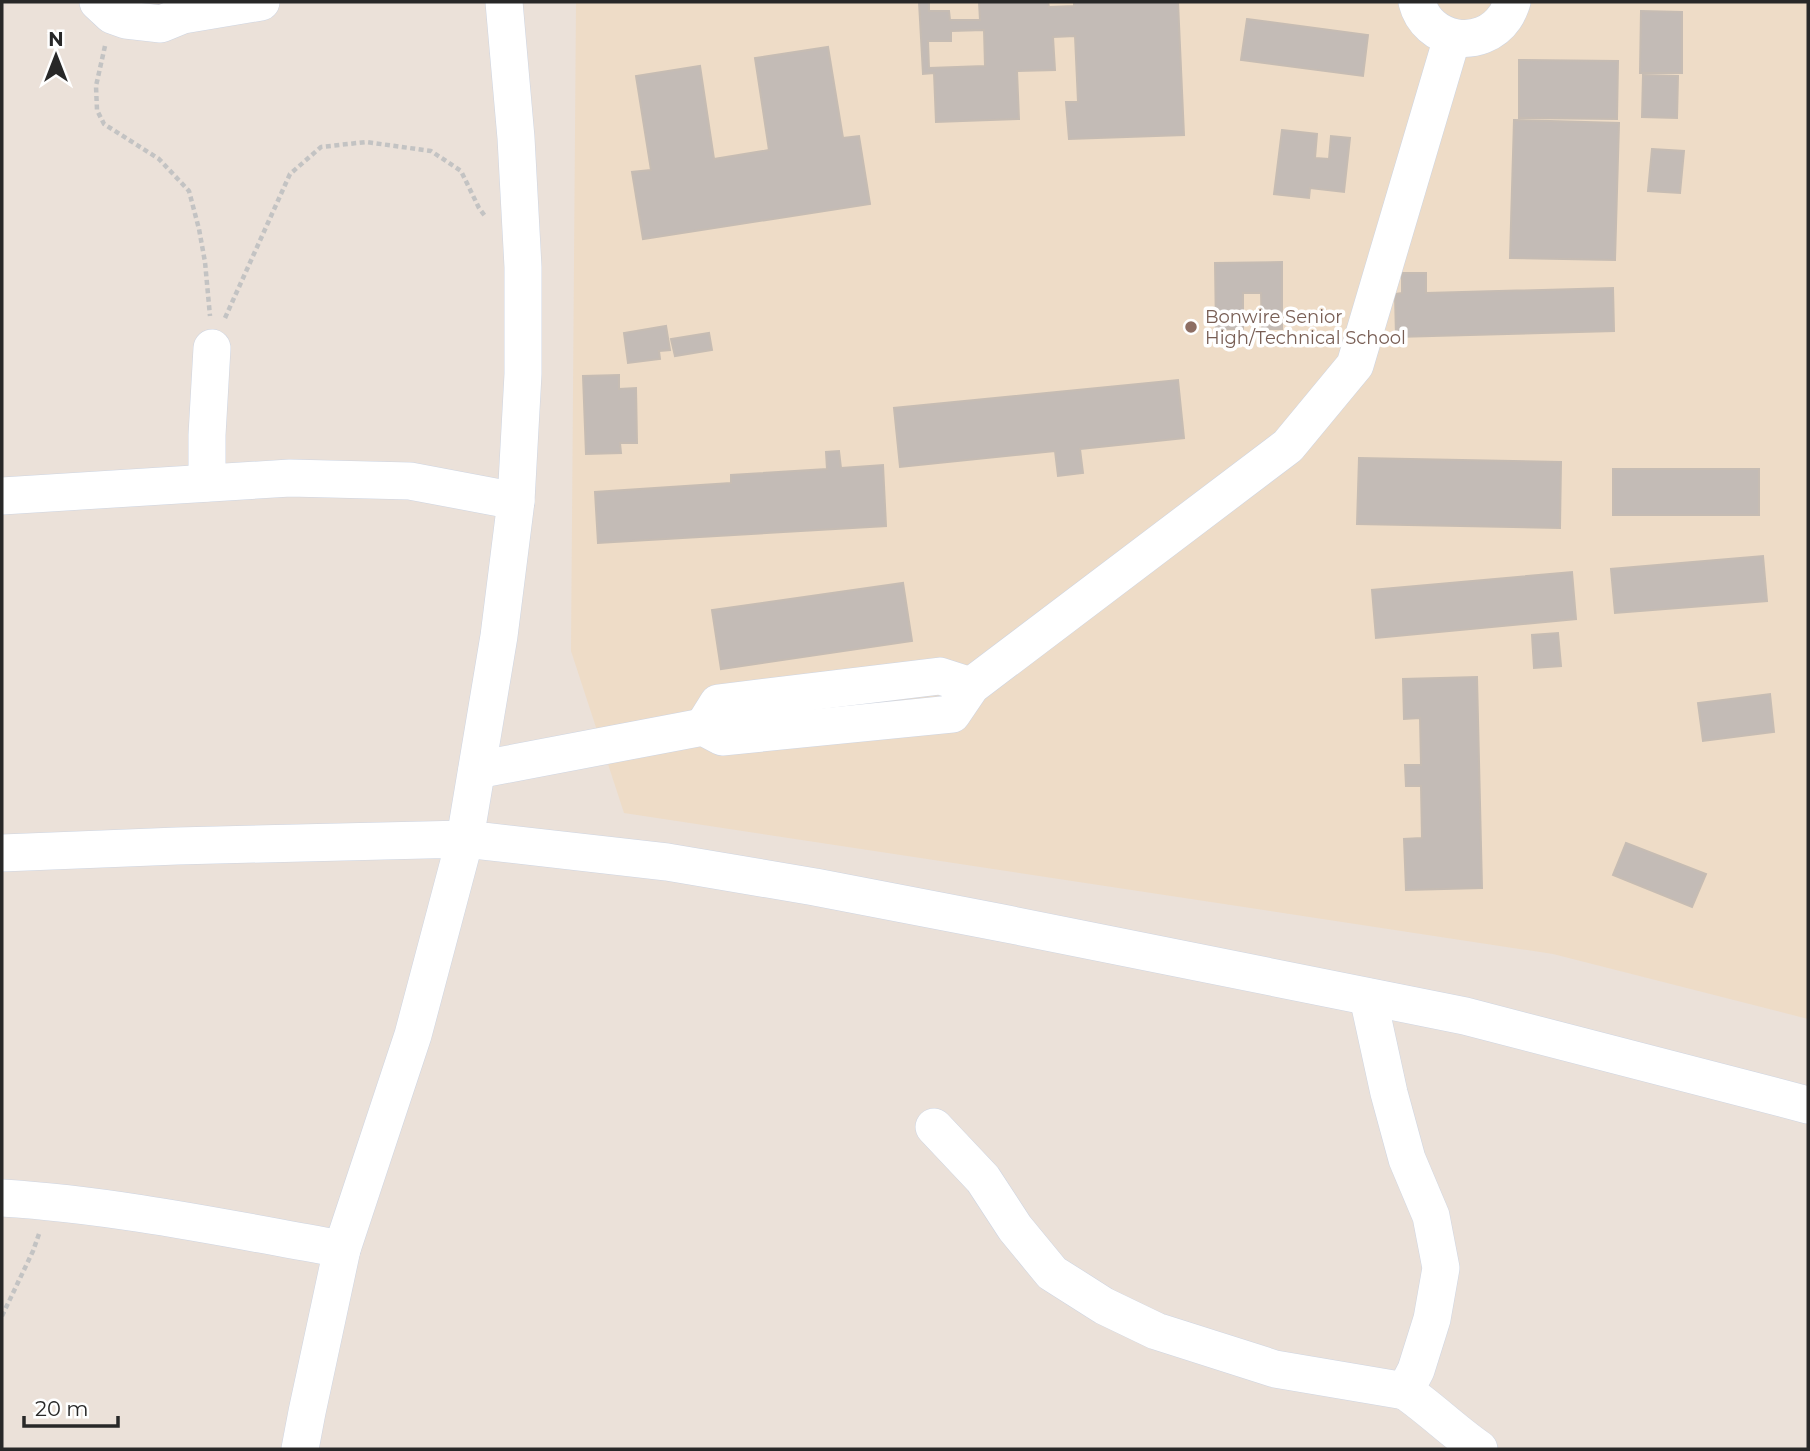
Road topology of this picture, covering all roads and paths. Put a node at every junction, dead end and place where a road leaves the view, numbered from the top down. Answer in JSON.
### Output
{"nodes":[{"id":1,"x":261,"y":2,"type":"edge"},
{"id":2,"x":504,"y":2,"type":"edge"},
{"id":3,"x":1416,"y":2,"type":"edge"},
{"id":4,"x":1512,"y":2,"type":"edge"},
{"id":5,"x":105,"y":8,"type":"edge"},
{"id":6,"x":1452,"y":38,"type":"junction"},
{"id":7,"x":486,"y":218,"type":"dead end"},
{"id":8,"x":212,"y":348,"type":"junction"},
{"id":9,"x":207,"y":483,"type":"junction"},
{"id":10,"x":2,"y":496,"type":"edge"},
{"id":11,"x":516,"y":500,"type":"junction"},
{"id":12,"x":477,"y":770,"type":"junction"},
{"id":13,"x":465,"y":839,"type":"junction"},
{"id":14,"x":2,"y":853,"type":"edge"},
{"id":15,"x":1368,"y":997,"type":"junction"},
{"id":16,"x":1808,"y":1105,"type":"edge"},
{"id":17,"x":934,"y":1127,"type":"dead end"},
{"id":18,"x":2,"y":1198,"type":"edge"},
{"id":19,"x":50,"y":1200,"type":"junction"},
{"id":20,"x":342,"y":1249,"type":"junction"},
{"id":21,"x":2,"y":1316,"type":"edge"},
{"id":22,"x":1405,"y":1391,"type":"junction"},
{"id":23,"x":300,"y":1449,"type":"edge"},
{"id":24,"x":1479,"y":1449,"type":"edge"}],
"edges":[{"from":1,"to":5,"type":"street"},
{"from":2,"to":11,"type":"street"},
{"from":3,"to":6,"type":"street"},
{"from":4,"to":6,"type":"street"},
{"from":5,"to":8,"type":"path"},
{"from":6,"to":12,"type":"street"},
{"from":7,"to":8,"type":"path"},
{"from":8,"to":9,"type":"street"},
{"from":9,"to":10,"type":"street"},
{"from":9,"to":11,"type":"street"},
{"from":11,"to":12,"type":"street"},
{"from":12,"to":13,"type":"street"},
{"from":13,"to":14,"type":"street"},
{"from":13,"to":15,"type":"street"},
{"from":13,"to":20,"type":"street"},
{"from":15,"to":16,"type":"street"},
{"from":15,"to":22,"type":"street"},
{"from":17,"to":22,"type":"street"},
{"from":18,"to":19,"type":"street"},
{"from":19,"to":20,"type":"street"},
{"from":19,"to":21,"type":"path"},
{"from":20,"to":23,"type":"street"},
{"from":22,"to":24,"type":"street"}]}
